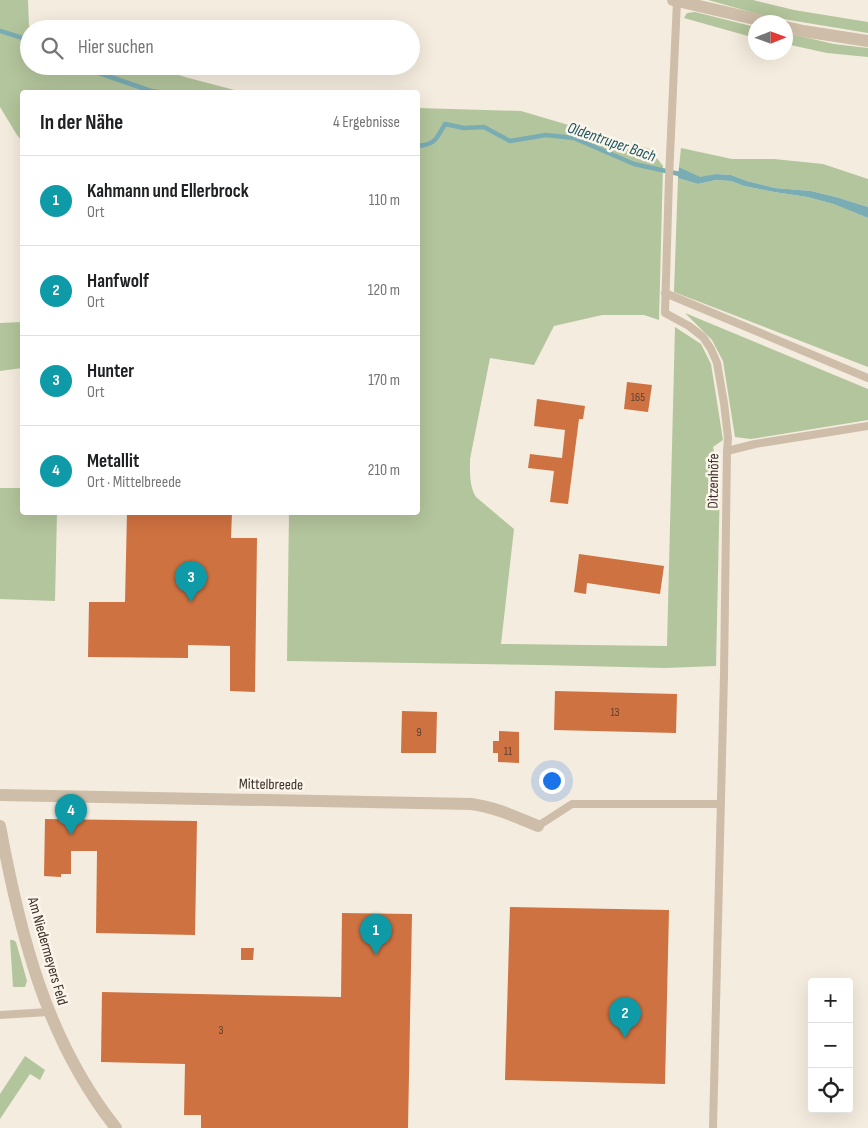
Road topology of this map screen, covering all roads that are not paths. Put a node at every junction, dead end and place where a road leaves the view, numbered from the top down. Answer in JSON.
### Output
{"nodes":[{"id":1,"x":675,"y":0,"type":"edge"},
{"id":2,"x":748,"y":17,"type":"edge"},
{"id":3,"x":793,"y":28,"type":"edge"},
{"id":4,"x":868,"y":41,"type":"edge"},
{"id":5,"x":666,"y":293,"type":"junction"},
{"id":6,"x":868,"y":378,"type":"edge"},
{"id":7,"x":868,"y":426,"type":"edge"},
{"id":8,"x":727,"y":451,"type":"junction"},
{"id":9,"x":0,"y":795,"type":"edge"},
{"id":10,"x":720,"y":804,"type":"junction"},
{"id":11,"x":0,"y":826,"type":"edge"},
{"id":12,"x":538,"y":826,"type":"joint"},
{"id":13,"x":48,"y":1012,"type":"junction"},
{"id":14,"x":0,"y":1015,"type":"edge"},
{"id":15,"x":116,"y":1128,"type":"edge"},
{"id":16,"x":713,"y":1128,"type":"edge"}],
"edges":[{"from":1,"to":2,"type":"street"},
{"from":1,"to":5,"type":"lane"},
{"from":3,"to":4,"type":"street"},
{"from":5,"to":6,"type":"lane"},
{"from":5,"to":8,"type":"lane","name":"Ditzenhöfe"},
{"from":7,"to":8,"type":"lane"},
{"from":8,"to":10,"type":"lane","name":"Ditzenhöfe"},
{"from":9,"to":12,"type":"street","name":"Mittelbreede"},
{"from":10,"to":12,"type":"lane"},
{"from":10,"to":16,"type":"lane","name":"Ditzenhöfe"},
{"from":11,"to":13,"type":"street","name":"Am Niedermeyers Feld"},
{"from":13,"to":14,"type":"lane"},
{"from":13,"to":15,"type":"street","name":"Am Niedermeyers Feld"}]}
